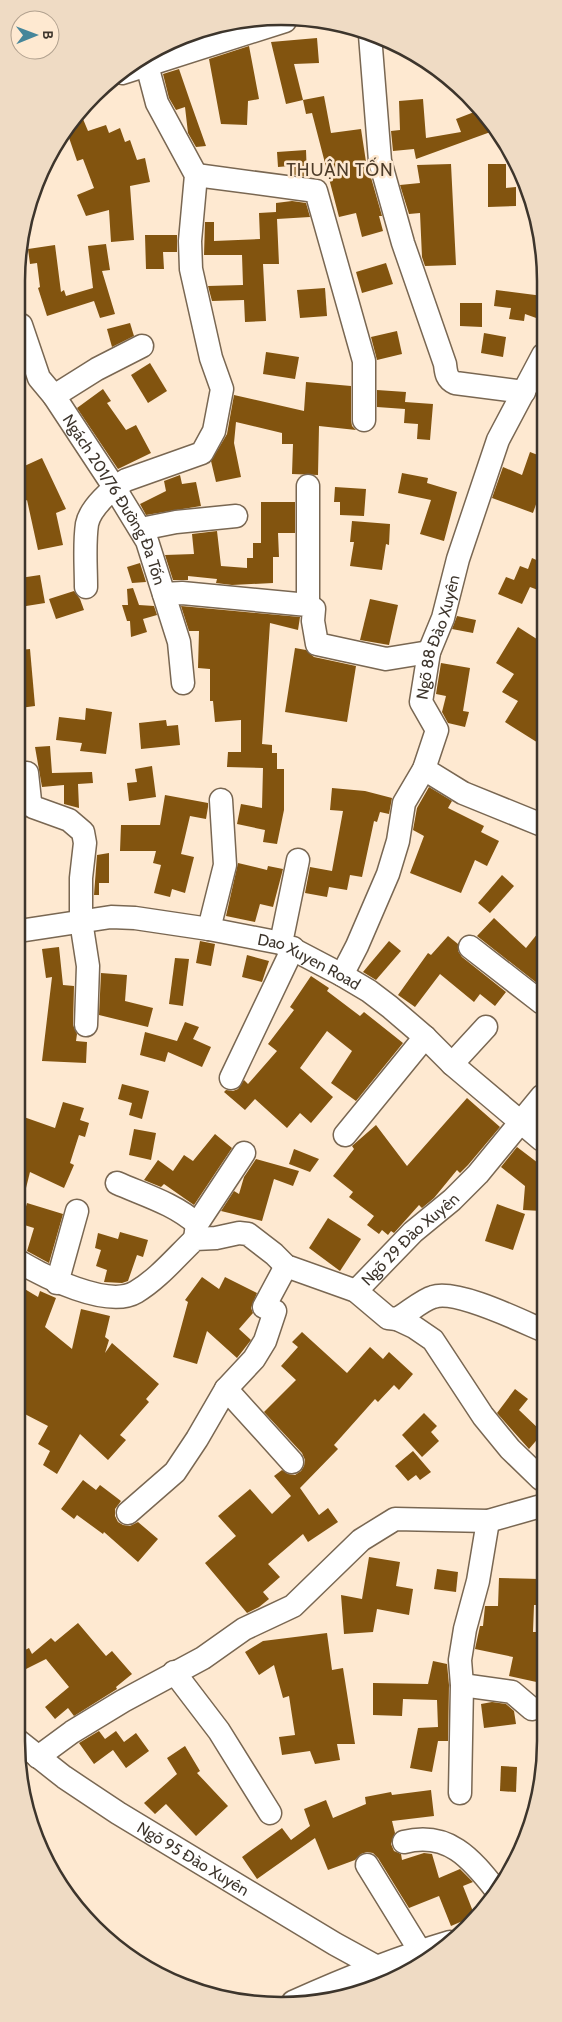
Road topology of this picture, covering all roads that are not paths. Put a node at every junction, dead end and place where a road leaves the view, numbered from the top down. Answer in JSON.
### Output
{"nodes":[{"id":1,"x":271,"y":26,"type":"edge"},
{"id":2,"x":371,"y":41,"type":"edge"},
{"id":3,"x":147,"y":65,"type":"junction"},
{"id":4,"x":140,"y":67,"type":"edge"},
{"id":5,"x":196,"y":175,"type":"junction"},
{"id":6,"x":25,"y":337,"type":"edge"},
{"id":7,"x":142,"y":346,"type":"dead end"},
{"id":8,"x":537,"y":367,"type":"edge"},
{"id":9,"x":524,"y":392,"type":"junction"},
{"id":10,"x":54,"y":396,"type":"junction"},
{"id":11,"x":364,"y":420,"type":"dead end"},
{"id":12,"x":308,"y":486,"type":"dead end"},
{"id":13,"x":114,"y":487,"type":"junction"},
{"id":14,"x":236,"y":516,"type":"dead end"},
{"id":15,"x":141,"y":529,"type":"junction"},
{"id":16,"x":86,"y":588,"type":"dead end"},
{"id":17,"x":164,"y":594,"type":"junction"},
{"id":18,"x":308,"y":605,"type":"junction"},
{"id":19,"x":429,"y":652,"type":"junction"},
{"id":20,"x":183,"y":683,"type":"dead end"},
{"id":21,"x":424,"y":769,"type":"junction"},
{"id":22,"x":26,"y":773,"type":"dead end"},
{"id":23,"x":221,"y":800,"type":"dead end"},
{"id":24,"x":537,"y":823,"type":"edge"},
{"id":25,"x":298,"y":860,"type":"dead end"},
{"id":26,"x":81,"y":922,"type":"junction"},
{"id":27,"x":25,"y":930,"type":"edge"},
{"id":28,"x":209,"y":930,"type":"junction"},
{"id":29,"x":287,"y":946,"type":"junction"},
{"id":30,"x":470,"y":946,"type":"dead end"},
{"id":31,"x":342,"y":975,"type":"junction"},
{"id":32,"x":537,"y":999,"type":"edge"},
{"id":33,"x":86,"y":1025,"type":"dead end"},
{"id":34,"x":486,"y":1026,"type":"dead end"},
{"id":35,"x":425,"y":1037,"type":"junction"},
{"id":36,"x":452,"y":1064,"type":"junction"},
{"id":37,"x":232,"y":1078,"type":"dead end"},
{"id":38,"x":537,"y":1102,"type":"edge"},
{"id":39,"x":520,"y":1124,"type":"junction"},
{"id":40,"x":345,"y":1135,"type":"dead end"},
{"id":41,"x":537,"y":1136,"type":"edge"},
{"id":42,"x":244,"y":1153,"type":"dead end"},
{"id":43,"x":117,"y":1183,"type":"dead end"},
{"id":44,"x":77,"y":1211,"type":"dead end"},
{"id":45,"x":196,"y":1231,"type":"junction"},
{"id":46,"x":25,"y":1265,"type":"edge"},
{"id":47,"x":286,"y":1266,"type":"junction"},
{"id":48,"x":57,"y":1282,"type":"junction"},
{"id":49,"x":356,"y":1291,"type":"junction"},
{"id":50,"x":397,"y":1319,"type":"junction"},
{"id":51,"x":537,"y":1328,"type":"edge"},
{"id":52,"x":226,"y":1389,"type":"junction"},
{"id":53,"x":292,"y":1462,"type":"dead end"},
{"id":54,"x":537,"y":1475,"type":"edge"},
{"id":55,"x":537,"y":1507,"type":"edge"},
{"id":56,"x":128,"y":1512,"type":"dead end"},
{"id":57,"x":488,"y":1521,"type":"junction"},
{"id":58,"x":174,"y":1672,"type":"junction"},
{"id":59,"x":462,"y":1685,"type":"junction"},
{"id":60,"x":532,"y":1709,"type":"dead end"},
{"id":61,"x":25,"y":1747,"type":"edge"},
{"id":62,"x":38,"y":1757,"type":"junction"},
{"id":63,"x":460,"y":1793,"type":"dead end"},
{"id":64,"x":270,"y":1813,"type":"dead end"},
{"id":65,"x":404,"y":1842,"type":"dead end"},
{"id":66,"x":367,"y":1865,"type":"dead end"},
{"id":67,"x":492,"y":1886,"type":"edge"},
{"id":68,"x":335,"y":1944,"type":"junction"},
{"id":69,"x":432,"y":1947,"type":"edge"},
{"id":70,"x":420,"y":1951,"type":"junction"},
{"id":71,"x":380,"y":1974,"type":"edge"},
{"id":72,"x":334,"y":1984,"type":"junction"},
{"id":73,"x":313,"y":1995,"type":"edge"}],
"edges":[{"from":1,"to":3,"type":"street"},
{"from":2,"to":9,"type":"street"},
{"from":3,"to":4,"type":"street"},
{"from":3,"to":5,"type":"street"},
{"from":5,"to":11,"type":"street"},
{"from":5,"to":13,"type":"street"},
{"from":6,"to":10,"type":"street","name":"Ngách 201/76 Đường Đa Tốn"},
{"from":7,"to":10,"type":"street"},
{"from":8,"to":9,"type":"street","name":"Ngõ 88 Đào Xuyên"},
{"from":9,"to":19,"type":"street","name":"Ngõ 88 Đào Xuyên"},
{"from":10,"to":13,"type":"street","name":"Ngách 201/76 Đường Đa Tốn"},
{"from":12,"to":18,"type":"street"},
{"from":13,"to":15,"type":"street","name":"Ngách 201/76 Đường Đa Tốn"},
{"from":13,"to":16,"type":"street"},
{"from":14,"to":15,"type":"street"},
{"from":15,"to":17,"type":"street","name":"Ngách 201/76 Đường Đa Tốn"},
{"from":17,"to":18,"type":"street"},
{"from":17,"to":20,"type":"street","name":"Ngách 201/76 Đường Đa Tốn"},
{"from":18,"to":19,"type":"street"},
{"from":19,"to":21,"type":"street","name":"Ngõ 88 Đào Xuyên"},
{"from":21,"to":24,"type":"street"},
{"from":21,"to":31,"type":"street","name":"Ngõ 88 Đào Xuyên"},
{"from":22,"to":26,"type":"street"},
{"from":23,"to":28,"type":"street"},
{"from":25,"to":29,"type":"street"},
{"from":26,"to":27,"type":"street","name":"Dao Xuyen Road"},
{"from":26,"to":28,"type":"street","name":"Dao Xuyen Road"},
{"from":26,"to":33,"type":"street"},
{"from":28,"to":29,"type":"street","name":"Dao Xuyen Road"},
{"from":29,"to":31,"type":"street","name":"Dao Xuyen Road"},
{"from":29,"to":37,"type":"street"},
{"from":30,"to":32,"type":"street"},
{"from":31,"to":35,"type":"street","name":"Dao Xuyen Road"},
{"from":34,"to":36,"type":"street"},
{"from":35,"to":36,"type":"street","name":"Dao Xuyen Road"},
{"from":35,"to":40,"type":"street"},
{"from":36,"to":39,"type":"street","name":"Dao Xuyen Road"},
{"from":38,"to":39,"type":"street","name":"Ngõ 29 Đào Xuyên"},
{"from":39,"to":41,"type":"street","name":"Dao Xuyen Road"},
{"from":39,"to":49,"type":"street","name":"Ngõ 29 Đào Xuyên"},
{"from":42,"to":45,"type":"street"},
{"from":43,"to":45,"type":"street"},
{"from":44,"to":48,"type":"street"},
{"from":45,"to":47,"type":"street","name":"Ngõ 29 Đào Xuyên"},
{"from":45,"to":48,"type":"street"},
{"from":46,"to":48,"type":"street"},
{"from":47,"to":49,"type":"street","name":"Ngõ 29 Đào Xuyên"},
{"from":47,"to":52,"type":"street"},
{"from":49,"to":50,"type":"street"},
{"from":50,"to":51,"type":"street"},
{"from":50,"to":54,"type":"street"},
{"from":52,"to":53,"type":"street"},
{"from":52,"to":56,"type":"street"},
{"from":55,"to":57,"type":"street"},
{"from":57,"to":58,"type":"street"},
{"from":57,"to":59,"type":"street"},
{"from":58,"to":62,"type":"street"},
{"from":58,"to":64,"type":"street"},
{"from":59,"to":60,"type":"street"},
{"from":59,"to":63,"type":"street"},
{"from":61,"to":62,"type":"street","name":"Ngõ 95 Đào Xuyên"},
{"from":62,"to":68,"type":"street","name":"Ngõ 95 Đào Xuyên"},
{"from":65,"to":67,"type":"street"},
{"from":66,"to":70,"type":"street"},
{"from":68,"to":71,"type":"street","name":"Ngõ 95 Đào Xuyên"},
{"from":68,"to":72,"type":"street"},
{"from":69,"to":70,"type":"street"},
{"from":70,"to":71,"type":"street"},
{"from":71,"to":72,"type":"street"},
{"from":72,"to":73,"type":"street"}]}
